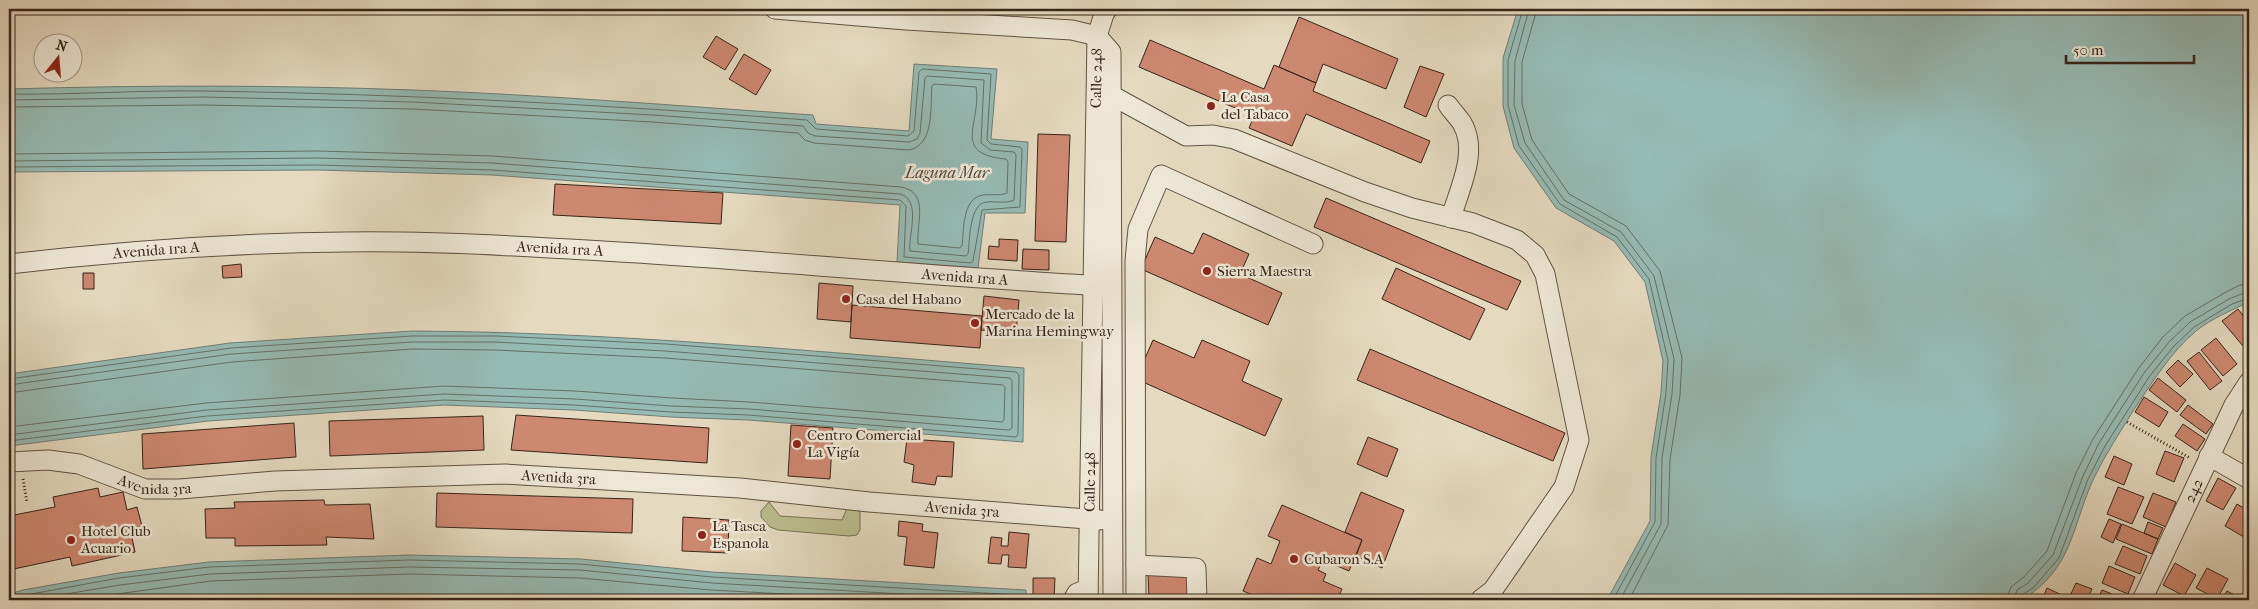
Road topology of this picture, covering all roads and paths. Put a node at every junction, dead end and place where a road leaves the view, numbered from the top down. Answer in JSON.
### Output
{"nodes":[{"id":1,"x":775,"y":9,"type":"edge"},
{"id":2,"x":975,"y":9,"type":"edge"},
{"id":3,"x":1108,"y":9,"type":"edge"},
{"id":4,"x":911,"y":14,"type":"edge"},
{"id":5,"x":986,"y":24,"type":"junction"},
{"id":6,"x":1097,"y":36,"type":"junction"},
{"id":7,"x":1111,"y":95,"type":"junction"},
{"id":8,"x":1448,"y":105,"type":"dead end"},
{"id":9,"x":1451,"y":218,"type":"junction"},
{"id":10,"x":1313,"y":244,"type":"dead end"},
{"id":11,"x":9,"y":264,"type":"edge"},
{"id":12,"x":1093,"y":285,"type":"junction"},
{"id":13,"x":1112,"y":286,"type":"junction"},
{"id":14,"x":2249,"y":382,"type":"edge"},
{"id":15,"x":2127,"y":422,"type":"dead end"},
{"id":16,"x":14,"y":461,"type":"edge"},
{"id":17,"x":2207,"y":461,"type":"junction"},
{"id":18,"x":2249,"y":480,"type":"edge"},
{"id":19,"x":27,"y":503,"type":"dead end"},
{"id":20,"x":1089,"y":519,"type":"junction"},
{"id":21,"x":1112,"y":521,"type":"junction"},
{"id":22,"x":1136,"y":565,"type":"junction"},
{"id":23,"x":1088,"y":594,"type":"edge"},
{"id":24,"x":1073,"y":600,"type":"edge"},
{"id":25,"x":1113,"y":600,"type":"edge"},
{"id":26,"x":1136,"y":600,"type":"edge"},
{"id":27,"x":1197,"y":600,"type":"edge"},
{"id":28,"x":1480,"y":600,"type":"edge"},
{"id":29,"x":2142,"y":600,"type":"edge"}],
"edges":[{"from":1,"to":4,"type":"street"},
{"from":2,"to":5,"type":"street"},
{"from":3,"to":6,"type":"street"},
{"from":4,"to":5,"type":"street"},
{"from":5,"to":6,"type":"street"},
{"from":6,"to":7,"type":"street","name":"Calle 248"},
{"from":6,"to":12,"type":"street","name":"Calle 248"},
{"from":7,"to":9,"type":"street"},
{"from":7,"to":13,"type":"street","name":"Calle 248"},
{"from":8,"to":9,"type":"street"},
{"from":9,"to":28,"type":"street"},
{"from":10,"to":22,"type":"street"},
{"from":11,"to":12,"type":"street","name":"Avenida 1ra A"},
{"from":12,"to":13,"type":"street","name":"Avenida 1ra A"},
{"from":12,"to":20,"type":"street","name":"Calle 248"},
{"from":13,"to":21,"type":"street","name":"Calle 248"},
{"from":14,"to":17,"type":"street","name":"242"},
{"from":15,"to":17,"type":"path"},
{"from":16,"to":19,"type":"path"},
{"from":16,"to":20,"type":"street","name":"Avenida 3ra"},
{"from":17,"to":18,"type":"street"},
{"from":17,"to":29,"type":"street","name":"242"},
{"from":20,"to":21,"type":"street","name":"Avenida 3ra"},
{"from":20,"to":23,"type":"street","name":"Calle 248"},
{"from":21,"to":25,"type":"street","name":"Calle 248"},
{"from":22,"to":26,"type":"street"},
{"from":22,"to":27,"type":"street"},
{"from":23,"to":24,"type":"street"}]}
